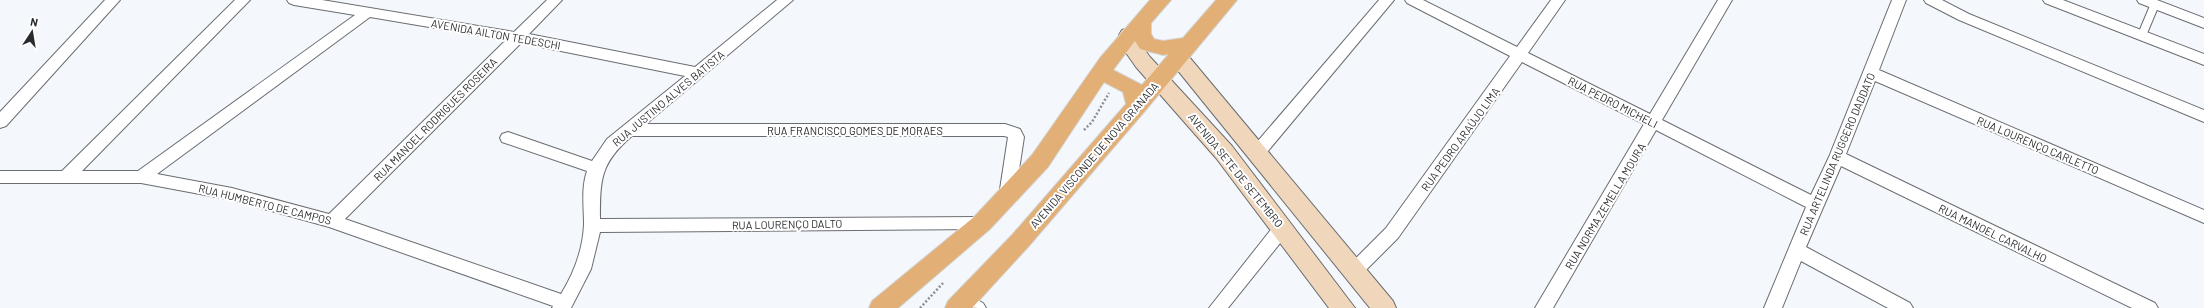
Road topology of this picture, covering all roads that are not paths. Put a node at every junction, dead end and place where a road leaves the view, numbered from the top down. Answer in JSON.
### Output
{"nodes":[{"id":1,"x":113,"y":0,"type":"edge"},
{"id":2,"x":243,"y":0,"type":"edge"},
{"id":3,"x":294,"y":0,"type":"edge"},
{"id":4,"x":555,"y":0,"type":"edge"},
{"id":5,"x":786,"y":0,"type":"edge"},
{"id":6,"x":1161,"y":0,"type":"edge"},
{"id":7,"x":1227,"y":0,"type":"edge"},
{"id":8,"x":1388,"y":0,"type":"edge"},
{"id":9,"x":1412,"y":0,"type":"edge"},
{"id":10,"x":1558,"y":0,"type":"edge"},
{"id":11,"x":1725,"y":0,"type":"edge"},
{"id":12,"x":1899,"y":0,"type":"edge"},
{"id":13,"x":1931,"y":0,"type":"edge"},
{"id":14,"x":2050,"y":0,"type":"edge"},
{"id":15,"x":2150,"y":2,"type":"edge"},
{"id":16,"x":368,"y":12,"type":"junction"},
{"id":17,"x":2204,"y":23,"type":"edge"},
{"id":18,"x":1135,"y":28,"type":"junction"},
{"id":19,"x":2142,"y":35,"type":"junction"},
{"id":20,"x":517,"y":37,"type":"junction"},
{"id":21,"x":1183,"y":51,"type":"junction"},
{"id":22,"x":1520,"y":54,"type":"junction"},
{"id":23,"x":2204,"y":60,"type":"edge"},
{"id":24,"x":698,"y":73,"type":"junction"},
{"id":25,"x":1871,"y":73,"type":"junction"},
{"id":26,"x":1100,"y":74,"type":"junction"},
{"id":27,"x":1159,"y":79,"type":"junction"},
{"id":28,"x":1137,"y":107,"type":"junction"},
{"id":29,"x":2204,"y":116,"type":"edge"},
{"id":30,"x":0,"y":122,"type":"edge"},
{"id":31,"x":1654,"y":123,"type":"junction"},
{"id":32,"x":632,"y":130,"type":"junction"},
{"id":33,"x":508,"y":138,"type":"dead end"},
{"id":34,"x":1257,"y":153,"type":"junction"},
{"id":35,"x":1837,"y":157,"type":"junction"},
{"id":36,"x":595,"y":168,"type":"junction"},
{"id":37,"x":67,"y":176,"type":"junction"},
{"id":38,"x":0,"y":177,"type":"edge"},
{"id":39,"x":141,"y":177,"type":"junction"},
{"id":40,"x":1007,"y":196,"type":"junction"},
{"id":41,"x":1815,"y":204,"type":"junction"},
{"id":42,"x":2204,"y":217,"type":"edge"},
{"id":43,"x":332,"y":221,"type":"junction"},
{"id":44,"x":982,"y":223,"type":"junction"},
{"id":45,"x":592,"y":226,"type":"junction"},
{"id":46,"x":1283,"y":227,"type":"junction"},
{"id":47,"x":1796,"y":250,"type":"junction"},
{"id":48,"x":1354,"y":271,"type":"junction"},
{"id":49,"x":966,"y":305,"type":"edge"},
{"id":50,"x":563,"y":306,"type":"edge"},
{"id":51,"x":881,"y":308,"type":"edge"},
{"id":52,"x":1218,"y":308,"type":"edge"},
{"id":53,"x":1343,"y":308,"type":"edge"},
{"id":54,"x":1384,"y":308,"type":"edge"},
{"id":55,"x":1544,"y":308,"type":"edge"},
{"id":56,"x":1773,"y":308,"type":"edge"},
{"id":57,"x":1904,"y":308,"type":"edge"},
{"id":58,"x":2149,"y":308,"type":"edge"}],
"edges":[{"from":1,"to":30,"type":"street"},
{"from":2,"to":37,"type":"street"},
{"from":3,"to":16,"type":"street","name":"AVENIDA AILTON TEDESCHI"},
{"from":4,"to":20,"type":"street","name":"RUA MANOEL RODRIGUES ROSEIRA"},
{"from":5,"to":24,"type":"street","name":"RUA JUSTINO ALVES BATISTA"},
{"from":6,"to":18,"type":"main road"},
{"from":7,"to":21,"type":"main road","name":"AVENIDA VISCONDE DE NOVA GRANADA"},
{"from":8,"to":34,"type":"street"},
{"from":9,"to":22,"type":"street","name":"RUA PEDRO MICHELI"},
{"from":10,"to":22,"type":"street","name":"RUA PEDRO ARAÚJO LIMA"},
{"from":11,"to":31,"type":"street","name":"RUA NORMA ZEMELLA MOURA"},
{"from":12,"to":25,"type":"street","name":"RUA ARTELINDA RUGGERO DADDATO"},
{"from":13,"to":29,"type":"street"},
{"from":14,"to":19,"type":"street"},
{"from":15,"to":17,"type":"street"},
{"from":15,"to":19,"type":"lane"},
{"from":16,"to":20,"type":"street","name":"AVENIDA AILTON TEDESCHI"},
{"from":16,"to":39,"type":"street"},
{"from":18,"to":21,"type":"main road"},
{"from":18,"to":26,"type":"main road"},
{"from":18,"to":27,"type":"main road","name":"AVENIDA SETE DE SETEMBRO"},
{"from":19,"to":23,"type":"street"},
{"from":20,"to":24,"type":"street","name":"AVENIDA AILTON TEDESCHI"},
{"from":20,"to":43,"type":"street","name":"RUA MANOEL RODRIGUES ROSEIRA"},
{"from":21,"to":27,"type":"main road","name":"AVENIDA VISCONDE DE NOVA GRANADA"},
{"from":21,"to":34,"type":"main road"},
{"from":22,"to":31,"type":"street","name":"RUA PEDRO MICHELI"},
{"from":22,"to":48,"type":"street","name":"RUA PEDRO ARAÚJO LIMA"},
{"from":24,"to":32,"type":"street","name":"RUA JUSTINO ALVES BATISTA"},
{"from":25,"to":35,"type":"street","name":"RUA ARTELINDA RUGGERO DADDATO"},
{"from":25,"to":42,"type":"street","name":"RUA LOURENÇO CARLETTO"},
{"from":26,"to":28,"type":"main road"},
{"from":26,"to":40,"type":"main road"},
{"from":27,"to":28,"type":"main road","name":"AVENIDA VISCONDE DE NOVA GRANADA"},
{"from":27,"to":46,"type":"main road","name":"AVENIDA SETE DE SETEMBRO"},
{"from":28,"to":49,"type":"main road","name":"AVENIDA VISCONDE DE NOVA GRANADA"},
{"from":31,"to":41,"type":"street","name":"RUA PEDRO MICHELI"},
{"from":31,"to":55,"type":"street","name":"RUA NORMA ZEMELLA MOURA"},
{"from":32,"to":36,"type":"street","name":"RUA JUSTINO ALVES BATISTA"},
{"from":32,"to":40,"type":"street","name":"RUA FRANCISCO GOMES DE MORAES"},
{"from":33,"to":36,"type":"street"},
{"from":34,"to":48,"type":"main road"},
{"from":35,"to":41,"type":"street","name":"RUA ARTELINDA RUGGERO DADDATO"},
{"from":35,"to":58,"type":"street","name":"RUA MANOEL CARVALHO"},
{"from":36,"to":45,"type":"street","name":"RUA JUSTINO ALVES BATISTA"},
{"from":37,"to":38,"type":"street","name":"RUA HUMBERTO DE CAMPOS"},
{"from":37,"to":39,"type":"street","name":"RUA HUMBERTO DE CAMPOS"},
{"from":39,"to":43,"type":"street","name":"RUA HUMBERTO DE CAMPOS"},
{"from":40,"to":44,"type":"main road"},
{"from":41,"to":47,"type":"street","name":"RUA ARTELINDA RUGGERO DADDATO"},
{"from":43,"to":50,"type":"street","name":"RUA HUMBERTO DE CAMPOS"},
{"from":44,"to":45,"type":"street","name":"RUA LOURENÇO DALTO"},
{"from":44,"to":51,"type":"main road"},
{"from":45,"to":50,"type":"street","name":"RUA JUSTINO ALVES BATISTA"},
{"from":46,"to":52,"type":"street"},
{"from":46,"to":53,"type":"main road","name":"AVENIDA SETE DE SETEMBRO"},
{"from":47,"to":56,"type":"street","name":"RUA ARTELINDA RUGGERO DADDATO"},
{"from":47,"to":57,"type":"street"},
{"from":48,"to":54,"type":"main road"}]}
